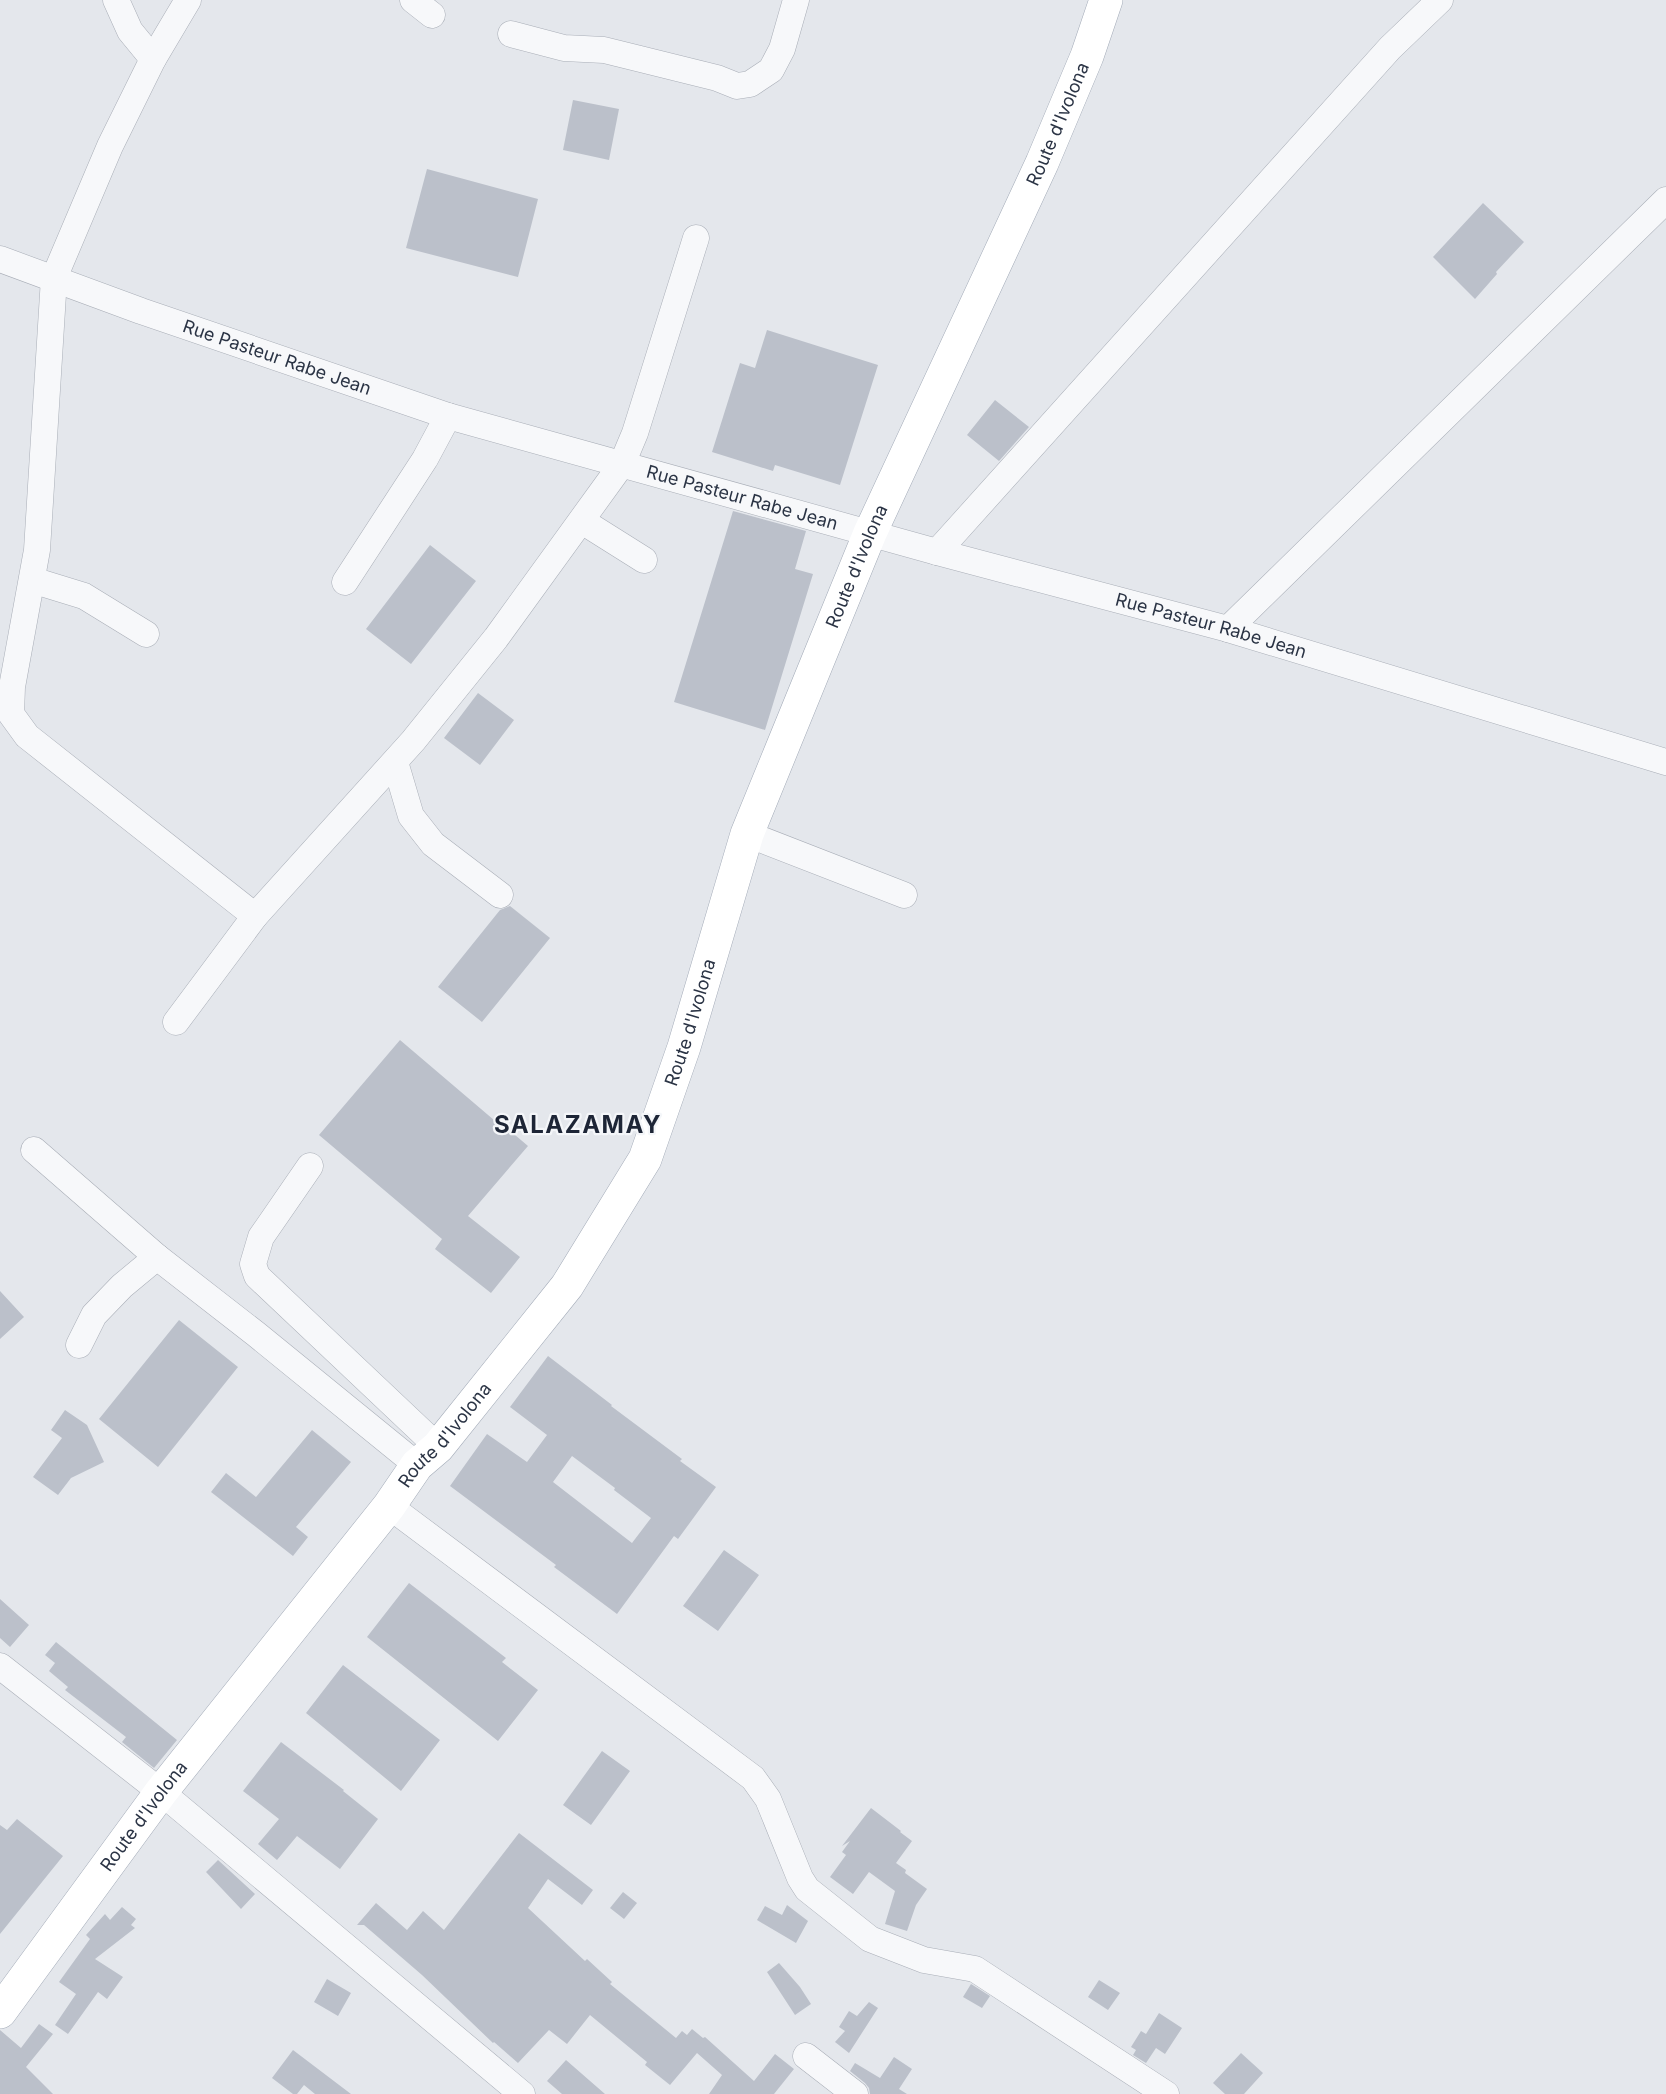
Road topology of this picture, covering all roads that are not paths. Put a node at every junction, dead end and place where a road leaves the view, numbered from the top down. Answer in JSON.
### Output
{"nodes":[{"id":1,"x":116,"y":0,"type":"edge"},
{"id":2,"x":188,"y":0,"type":"edge"},
{"id":3,"x":796,"y":0,"type":"edge"},
{"id":4,"x":1106,"y":0,"type":"edge"},
{"id":5,"x":1440,"y":0,"type":"edge"},
{"id":6,"x":511,"y":34,"type":"dead end"},
{"id":7,"x":153,"y":59,"type":"junction"},
{"id":8,"x":1666,"y":200,"type":"edge"},
{"id":9,"x":696,"y":238,"type":"dead end"},
{"id":10,"x":0,"y":259,"type":"edge"},
{"id":11,"x":54,"y":278,"type":"junction"},
{"id":12,"x":448,"y":416,"type":"junction"},
{"id":13,"x":622,"y":464,"type":"junction"},
{"id":14,"x":582,"y":520,"type":"junction"},
{"id":15,"x":870,"y":533,"type":"junction"},
{"id":16,"x":937,"y":552,"type":"junction"},
{"id":17,"x":644,"y":560,"type":"dead end"},
{"id":18,"x":32,"y":580,"type":"junction"},
{"id":19,"x":345,"y":582,"type":"dead end"},
{"id":20,"x":1228,"y":629,"type":"junction"},
{"id":21,"x":146,"y":634,"type":"dead end"},
{"id":22,"x":395,"y":762,"type":"junction"},
{"id":23,"x":1666,"y":762,"type":"edge"},
{"id":24,"x":747,"y":834,"type":"junction"},
{"id":25,"x":500,"y":895,"type":"dead end"},
{"id":26,"x":904,"y":895,"type":"dead end"},
{"id":27,"x":255,"y":916,"type":"junction"},
{"id":28,"x":176,"y":1022,"type":"dead end"},
{"id":29,"x":34,"y":1150,"type":"dead end"},
{"id":30,"x":310,"y":1166,"type":"dead end"},
{"id":31,"x":157,"y":1257,"type":"junction"},
{"id":32,"x":79,"y":1345,"type":"dead end"},
{"id":33,"x":427,"y":1456,"type":"junction"},
{"id":34,"x":388,"y":1506,"type":"junction"},
{"id":35,"x":0,"y":1666,"type":"edge"},
{"id":36,"x":161,"y":1792,"type":"junction"},
{"id":37,"x":0,"y":2012,"type":"edge"},
{"id":38,"x":806,"y":2055,"type":"dead end"},
{"id":39,"x":522,"y":2094,"type":"edge"},
{"id":40,"x":855,"y":2094,"type":"edge"},
{"id":41,"x":1166,"y":2094,"type":"edge"}],
"edges":[{"from":1,"to":7,"type":"street"},
{"from":2,"to":7,"type":"street"},
{"from":3,"to":6,"type":"street"},
{"from":4,"to":15,"type":"main road","name":"Route d'Ivolona"},
{"from":5,"to":16,"type":"street"},
{"from":7,"to":11,"type":"street"},
{"from":8,"to":20,"type":"street"},
{"from":9,"to":13,"type":"street"},
{"from":10,"to":11,"type":"street","name":"Rue Pasteur Rabe Jean"},
{"from":11,"to":12,"type":"street","name":"Rue Pasteur Rabe Jean"},
{"from":11,"to":18,"type":"street"},
{"from":12,"to":13,"type":"street","name":"Rue Pasteur Rabe Jean"},
{"from":12,"to":19,"type":"street"},
{"from":13,"to":14,"type":"street"},
{"from":13,"to":15,"type":"street","name":"Rue Pasteur Rabe Jean"},
{"from":14,"to":17,"type":"street"},
{"from":14,"to":22,"type":"street"},
{"from":15,"to":16,"type":"street","name":"Rue Pasteur Rabe Jean"},
{"from":15,"to":24,"type":"main road","name":"Route d'Ivolona"},
{"from":16,"to":20,"type":"street","name":"Rue Pasteur Rabe Jean"},
{"from":18,"to":21,"type":"street"},
{"from":18,"to":27,"type":"street"},
{"from":20,"to":23,"type":"street","name":"Rue Pasteur Rabe Jean"},
{"from":22,"to":25,"type":"street"},
{"from":22,"to":27,"type":"street"},
{"from":24,"to":26,"type":"street"},
{"from":24,"to":33,"type":"main road","name":"Route d'Ivolona"},
{"from":27,"to":28,"type":"street"},
{"from":29,"to":31,"type":"street"},
{"from":30,"to":33,"type":"street"},
{"from":31,"to":32,"type":"street"},
{"from":31,"to":33,"type":"street"},
{"from":33,"to":34,"type":"main road","name":"Route d'Ivolona"},
{"from":34,"to":36,"type":"main road","name":"Route d'Ivolona"},
{"from":34,"to":41,"type":"street"},
{"from":35,"to":36,"type":"street"},
{"from":36,"to":37,"type":"main road","name":"Route d'Ivolona"},
{"from":36,"to":39,"type":"street"},
{"from":38,"to":40,"type":"street"}]}
